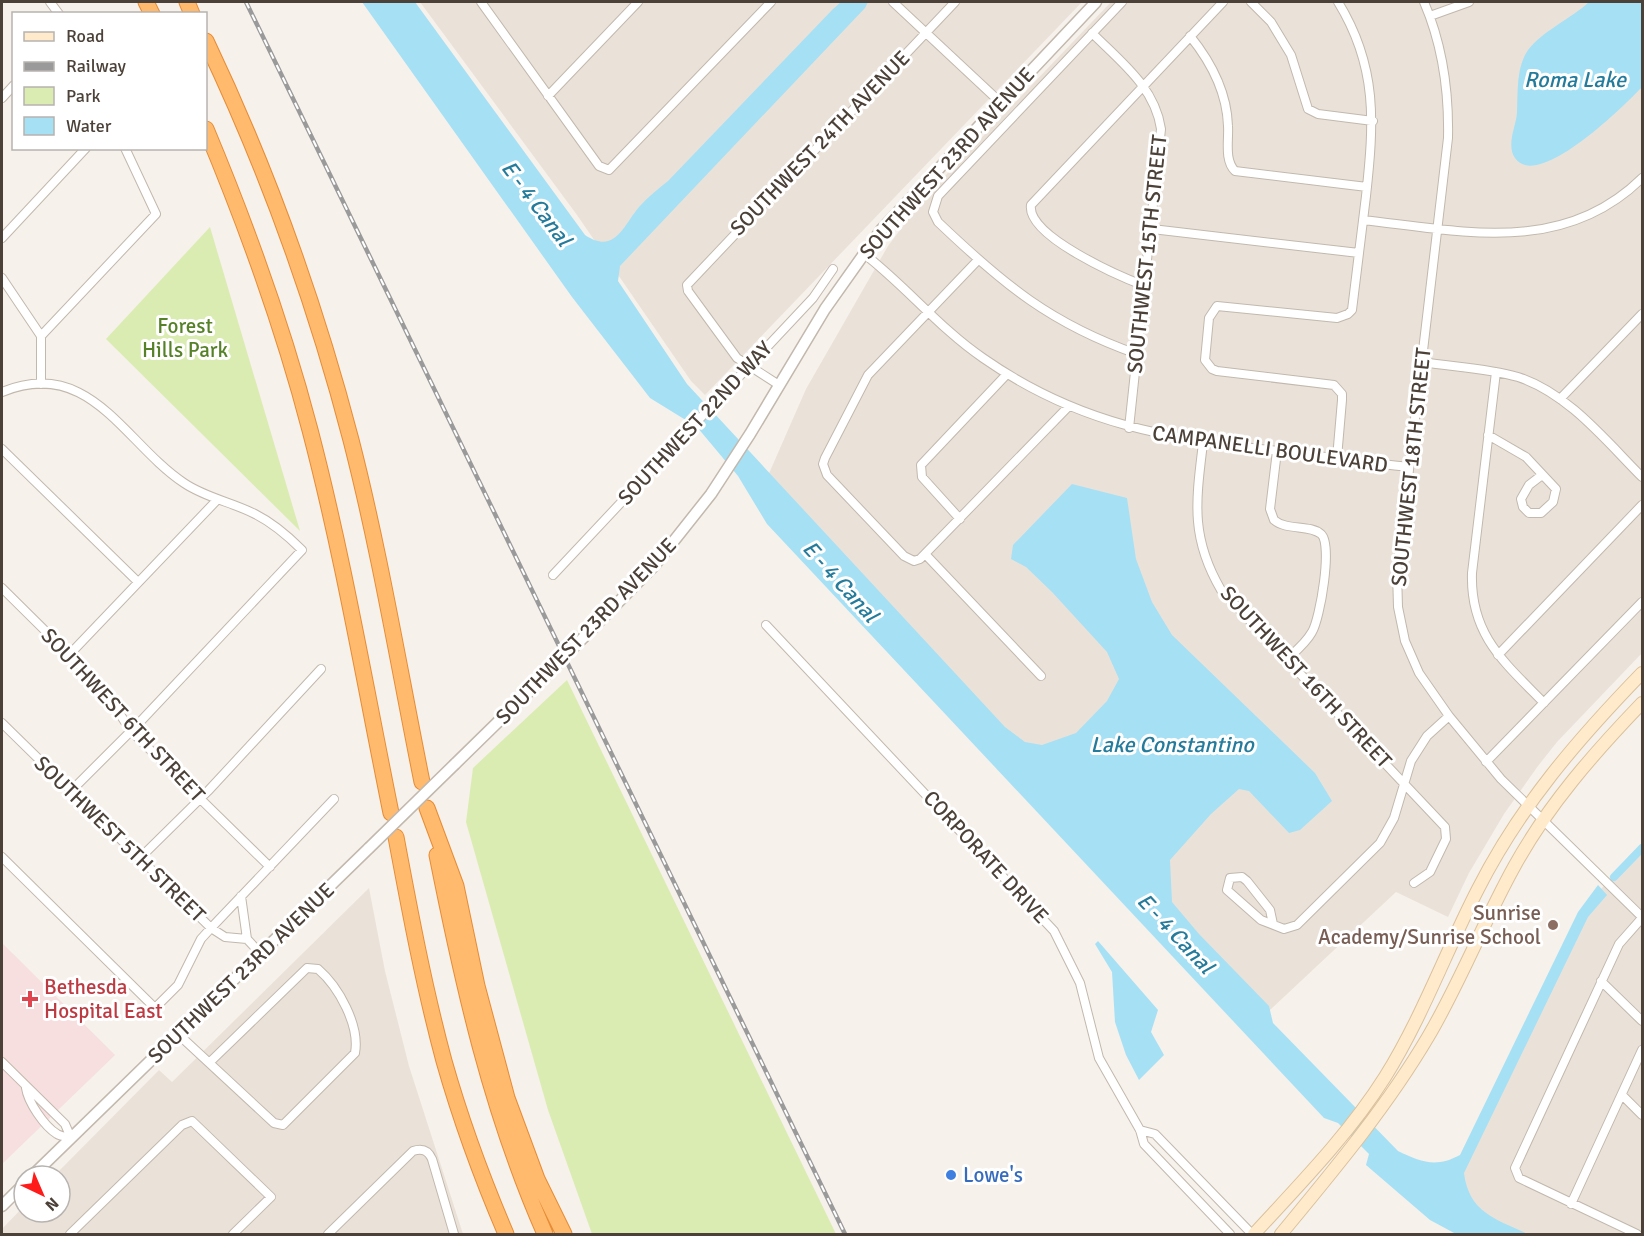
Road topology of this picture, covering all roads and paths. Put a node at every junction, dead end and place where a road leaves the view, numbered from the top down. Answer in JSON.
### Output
{"nodes":[{"id":1,"x":481,"y":2,"type":"edge"},
{"id":2,"x":638,"y":2,"type":"edge"},
{"id":3,"x":771,"y":2,"type":"edge"},
{"id":4,"x":893,"y":2,"type":"edge"},
{"id":5,"x":955,"y":2,"type":"edge"},
{"id":6,"x":1096,"y":2,"type":"edge"},
{"id":7,"x":1122,"y":2,"type":"edge"},
{"id":8,"x":1224,"y":2,"type":"edge"},
{"id":9,"x":1251,"y":2,"type":"edge"},
{"id":10,"x":1338,"y":2,"type":"edge"},
{"id":11,"x":1424,"y":2,"type":"edge"},
{"id":12,"x":1468,"y":2,"type":"edge"},
{"id":13,"x":1430,"y":16,"type":"junction"},
{"id":14,"x":926,"y":32,"type":"junction"},
{"id":15,"x":1092,"y":33,"type":"junction"},
{"id":16,"x":1190,"y":36,"type":"junction"},
{"id":17,"x":207,"y":43,"type":"edge"},
{"id":18,"x":1144,"y":85,"type":"junction"},
{"id":19,"x":548,"y":96,"type":"junction"},
{"id":20,"x":1000,"y":102,"type":"junction"},
{"id":21,"x":1373,"y":121,"type":"junction"},
{"id":22,"x":207,"y":132,"type":"edge"},
{"id":23,"x":84,"y":150,"type":"edge"},
{"id":24,"x":126,"y":150,"type":"edge"},
{"id":25,"x":1641,"y":184,"type":"edge"},
{"id":26,"x":1367,"y":187,"type":"junction"},
{"id":27,"x":1363,"y":220,"type":"junction"},
{"id":28,"x":1438,"y":228,"type":"junction"},
{"id":29,"x":1152,"y":229,"type":"junction"},
{"id":30,"x":2,"y":238,"type":"edge"},
{"id":31,"x":863,"y":253,"type":"junction"},
{"id":32,"x":1359,"y":253,"type":"junction"},
{"id":33,"x":978,"y":260,"type":"junction"},
{"id":34,"x":833,"y":269,"type":"dead end"},
{"id":35,"x":2,"y":278,"type":"edge"},
{"id":36,"x":1145,"y":286,"type":"junction"},
{"id":37,"x":927,"y":312,"type":"junction"},
{"id":38,"x":1642,"y":314,"type":"edge"},
{"id":39,"x":41,"y":336,"type":"junction"},
{"id":40,"x":1137,"y":354,"type":"junction"},
{"id":41,"x":1423,"y":362,"type":"junction"},
{"id":42,"x":747,"y":367,"type":"junction"},
{"id":43,"x":1496,"y":372,"type":"junction"},
{"id":44,"x":1007,"y":374,"type":"junction"},
{"id":45,"x":41,"y":384,"type":"junction"},
{"id":46,"x":779,"y":385,"type":"junction"},
{"id":47,"x":2,"y":392,"type":"edge"},
{"id":48,"x":1560,"y":399,"type":"junction"},
{"id":49,"x":1068,"y":406,"type":"junction"},
{"id":50,"x":1129,"y":428,"type":"junction"},
{"id":51,"x":1488,"y":435,"type":"junction"},
{"id":52,"x":1203,"y":443,"type":"junction"},
{"id":53,"x":2,"y":449,"type":"edge"},
{"id":54,"x":1276,"y":451,"type":"junction"},
{"id":55,"x":1337,"y":458,"type":"junction"},
{"id":56,"x":1410,"y":467,"type":"junction"},
{"id":57,"x":1542,"y":475,"type":"junction"},
{"id":58,"x":1642,"y":477,"type":"edge"},
{"id":59,"x":217,"y":500,"type":"junction"},
{"id":60,"x":1642,"y":505,"type":"edge"},
{"id":61,"x":960,"y":519,"type":"junction"},
{"id":62,"x":926,"y":555,"type":"junction"},
{"id":63,"x":552,"y":576,"type":"dead end"},
{"id":64,"x":138,"y":582,"type":"junction"},
{"id":65,"x":2,"y":588,"type":"edge"},
{"id":66,"x":1642,"y":602,"type":"edge"},
{"id":67,"x":766,"y":625,"type":"dead end"},
{"id":68,"x":69,"y":655,"type":"junction"},
{"id":69,"x":1498,"y":655,"type":"junction"},
{"id":70,"x":1287,"y":659,"type":"junction"},
{"id":71,"x":321,"y":669,"type":"dead end"},
{"id":72,"x":1642,"y":673,"type":"edge"},
{"id":73,"x":1041,"y":676,"type":"dead end"},
{"id":74,"x":1544,"y":703,"type":"junction"},
{"id":75,"x":1642,"y":703,"type":"edge"},
{"id":76,"x":1449,"y":717,"type":"junction"},
{"id":77,"x":2,"y":723,"type":"edge"},
{"id":78,"x":131,"y":731,"type":"junction"},
{"id":79,"x":1486,"y":762,"type":"junction"},
{"id":80,"x":422,"y":782,"type":"dead end"},
{"id":81,"x":1404,"y":782,"type":"junction"},
{"id":82,"x":71,"y":791,"type":"junction"},
{"id":83,"x":200,"y":799,"type":"junction"},
{"id":84,"x":334,"y":799,"type":"dead end"},
{"id":85,"x":1528,"y":805,"type":"junction"},
{"id":86,"x":391,"y":813,"type":"dead end"},
{"id":87,"x":1543,"y":820,"type":"junction"},
{"id":88,"x":396,"y":837,"type":"dead end"},
{"id":89,"x":2,"y":857,"type":"edge"},
{"id":90,"x":140,"y":858,"type":"junction"},
{"id":91,"x":270,"y":867,"type":"junction"},
{"id":92,"x":1414,"y":883,"type":"dead end"},
{"id":93,"x":241,"y":896,"type":"junction"},
{"id":94,"x":1642,"y":917,"type":"edge"},
{"id":95,"x":1273,"y":924,"type":"junction"},
{"id":96,"x":211,"y":928,"type":"junction"},
{"id":97,"x":247,"y":939,"type":"junction"},
{"id":98,"x":261,"y":954,"type":"junction"},
{"id":99,"x":1601,"y":981,"type":"junction"},
{"id":100,"x":1642,"y":1021,"type":"edge"},
{"id":101,"x":178,"y":1034,"type":"junction"},
{"id":102,"x":1642,"y":1050,"type":"edge"},
{"id":103,"x":2,"y":1062,"type":"edge"},
{"id":104,"x":210,"y":1062,"type":"junction"},
{"id":105,"x":26,"y":1088,"type":"junction"},
{"id":106,"x":1622,"y":1095,"type":"junction"},
{"id":107,"x":1642,"y":1115,"type":"edge"},
{"id":108,"x":1140,"y":1130,"type":"junction"},
{"id":109,"x":71,"y":1138,"type":"junction"},
{"id":110,"x":45,"y":1164,"type":"edge"},
{"id":111,"x":1571,"y":1203,"type":"junction"},
{"id":112,"x":70,"y":1234,"type":"edge"},
{"id":113,"x":233,"y":1234,"type":"edge"},
{"id":114,"x":328,"y":1234,"type":"edge"},
{"id":115,"x":454,"y":1234,"type":"edge"},
{"id":116,"x":506,"y":1234,"type":"edge"},
{"id":117,"x":545,"y":1234,"type":"edge"},
{"id":118,"x":564,"y":1234,"type":"edge"},
{"id":119,"x":1230,"y":1234,"type":"edge"},
{"id":120,"x":1253,"y":1234,"type":"edge"},
{"id":121,"x":1281,"y":1234,"type":"edge"},
{"id":122,"x":1637,"y":1234,"type":"edge"}],
"edges":[{"from":1,"to":19,"type":"street"},
{"from":2,"to":19,"type":"street"},
{"from":3,"to":19,"type":"street"},
{"from":4,"to":14,"type":"street"},
{"from":5,"to":14,"type":"street","name":"SOUTHWEST 24TH AVENUE"},
{"from":6,"to":20,"type":"street","name":"SOUTHWEST 23RD AVENUE"},
{"from":7,"to":15,"type":"street"},
{"from":8,"to":16,"type":"street"},
{"from":9,"to":21,"type":"street"},
{"from":10,"to":21,"type":"street"},
{"from":11,"to":13,"type":"street","name":"SOUTHWEST 18TH STREET"},
{"from":12,"to":13,"type":"street"},
{"from":13,"to":28,"type":"street","name":"SOUTHWEST 18TH STREET"},
{"from":14,"to":20,"type":"street"},
{"from":14,"to":42,"type":"street","name":"SOUTHWEST 24TH AVENUE"},
{"from":15,"to":18,"type":"street","name":"SOUTHWEST 15TH STREET"},
{"from":15,"to":33,"type":"street"},
{"from":16,"to":18,"type":"street"},
{"from":16,"to":26,"type":"street"},
{"from":17,"to":80,"type":"highway"},
{"from":18,"to":29,"type":"street","name":"SOUTHWEST 15TH STREET"},
{"from":18,"to":36,"type":"street"},
{"from":20,"to":31,"type":"street","name":"SOUTHWEST 23RD AVENUE"},
{"from":21,"to":26,"type":"street"},
{"from":22,"to":86,"type":"highway"},
{"from":23,"to":30,"type":"street"},
{"from":24,"to":39,"type":"street"},
{"from":25,"to":28,"type":"street"},
{"from":26,"to":27,"type":"street"},
{"from":27,"to":28,"type":"street"},
{"from":27,"to":32,"type":"street"},
{"from":28,"to":41,"type":"street","name":"SOUTHWEST 18TH STREET"},
{"from":29,"to":32,"type":"street"},
{"from":29,"to":36,"type":"street","name":"SOUTHWEST 15TH STREET"},
{"from":31,"to":37,"type":"street","name":"CAMPANELLI BOULEVARD"},
{"from":31,"to":46,"type":"street","name":"SOUTHWEST 23RD AVENUE"},
{"from":32,"to":55,"type":"street"},
{"from":33,"to":37,"type":"street"},
{"from":33,"to":40,"type":"street"},
{"from":34,"to":42,"type":"street","name":"SOUTHWEST 22ND WAY"},
{"from":35,"to":39,"type":"street"},
{"from":36,"to":40,"type":"street","name":"SOUTHWEST 15TH STREET"},
{"from":37,"to":44,"type":"street","name":"CAMPANELLI BOULEVARD"},
{"from":37,"to":62,"type":"street"},
{"from":38,"to":48,"type":"street"},
{"from":39,"to":45,"type":"street"},
{"from":40,"to":50,"type":"street","name":"SOUTHWEST 15TH STREET"},
{"from":41,"to":43,"type":"street"},
{"from":41,"to":56,"type":"street","name":"SOUTHWEST 18TH STREET"},
{"from":42,"to":46,"type":"street"},
{"from":42,"to":63,"type":"street","name":"SOUTHWEST 22ND WAY"},
{"from":43,"to":48,"type":"street"},
{"from":43,"to":51,"type":"street"},
{"from":44,"to":49,"type":"street","name":"CAMPANELLI BOULEVARD"},
{"from":44,"to":61,"type":"street"},
{"from":45,"to":47,"type":"street"},
{"from":45,"to":59,"type":"street"},
{"from":46,"to":98,"type":"street","name":"SOUTHWEST 23RD AVENUE","bridge":true},
{"from":48,"to":58,"type":"street"},
{"from":49,"to":50,"type":"street","name":"CAMPANELLI BOULEVARD"},
{"from":49,"to":61,"type":"street"},
{"from":50,"to":52,"type":"street","name":"CAMPANELLI BOULEVARD"},
{"from":51,"to":57,"type":"street"},
{"from":51,"to":69,"type":"street"},
{"from":52,"to":54,"type":"street","name":"CAMPANELLI BOULEVARD"},
{"from":52,"to":70,"type":"street","name":"SOUTHWEST 16TH STREET"},
{"from":53,"to":64,"type":"street"},
{"from":54,"to":55,"type":"street","name":"CAMPANELLI BOULEVARD"},
{"from":54,"to":70,"type":"street"},
{"from":55,"to":56,"type":"street","name":"CAMPANELLI BOULEVARD"},
{"from":56,"to":76,"type":"street","name":"SOUTHWEST 18TH STREET"},
{"from":57,"to":57,"type":"street"},
{"from":59,"to":64,"type":"street"},
{"from":59,"to":78,"type":"street"},
{"from":60,"to":69,"type":"street"},
{"from":61,"to":62,"type":"street"},
{"from":62,"to":73,"type":"street"},
{"from":64,"to":68,"type":"street"},
{"from":65,"to":68,"type":"street","name":"SOUTHWEST 6TH STREET"},
{"from":66,"to":74,"type":"street"},
{"from":67,"to":108,"type":"street","name":"CORPORATE DRIVE"},
{"from":68,"to":78,"type":"street","name":"SOUTHWEST 6TH STREET"},
{"from":69,"to":74,"type":"street"},
{"from":70,"to":81,"type":"street","name":"SOUTHWEST 16TH STREET"},
{"from":71,"to":83,"type":"street"},
{"from":72,"to":85,"type":"main road"},
{"from":74,"to":79,"type":"street"},
{"from":75,"to":87,"type":"main road"},
{"from":76,"to":79,"type":"street","name":"SOUTHWEST 18TH STREET"},
{"from":76,"to":81,"type":"street"},
{"from":77,"to":82,"type":"street","name":"SOUTHWEST 5TH STREET"},
{"from":78,"to":82,"type":"street"},
{"from":78,"to":83,"type":"street","name":"SOUTHWEST 6TH STREET"},
{"from":79,"to":85,"type":"street","name":"SOUTHWEST 18TH STREET"},
{"from":81,"to":92,"type":"street","name":"SOUTHWEST 16TH STREET"},
{"from":81,"to":95,"type":"street"},
{"from":82,"to":90,"type":"street","name":"SOUTHWEST 5TH STREET"},
{"from":83,"to":90,"type":"street"},
{"from":83,"to":91,"type":"street","name":"SOUTHWEST 6TH STREET"},
{"from":84,"to":91,"type":"street"},
{"from":85,"to":87,"type":"street","name":"SOUTHWEST 18TH STREET"},
{"from":85,"to":120,"type":"main road"},
{"from":87,"to":94,"type":"street","name":"SOUTHWEST 18TH STREET"},
{"from":87,"to":121,"type":"main road"},
{"from":88,"to":116,"type":"highway"},
{"from":89,"to":96,"type":"street"},
{"from":90,"to":96,"type":"street","name":"SOUTHWEST 5TH STREET"},
{"from":91,"to":93,"type":"street"},
{"from":93,"to":96,"type":"street"},
{"from":93,"to":97,"type":"street","name":"SOUTHWEST 5TH STREET"},
{"from":94,"to":99,"type":"street"},
{"from":95,"to":95,"type":"street"},
{"from":96,"to":97,"type":"street","name":"SOUTHWEST 5TH STREET"},
{"from":97,"to":98,"type":"street"},
{"from":98,"to":101,"type":"street","name":"SOUTHWEST 23RD AVENUE"},
{"from":99,"to":100,"type":"street"},
{"from":99,"to":111,"type":"street"},
{"from":101,"to":104,"type":"street"},
{"from":101,"to":109,"type":"street","name":"SOUTHWEST 23RD AVENUE"},
{"from":102,"to":106,"type":"street"},
{"from":103,"to":105,"type":"street"},
{"from":104,"to":104,"type":"street"},
{"from":105,"to":109,"type":"street"},
{"from":105,"to":109,"type":"street"},
{"from":106,"to":107,"type":"street"},
{"from":106,"to":111,"type":"street"},
{"from":108,"to":119,"type":"street","name":"CORPORATE DRIVE"},
{"from":108,"to":120,"type":"street","name":"CORPORATE DRIVE"},
{"from":109,"to":110,"type":"street","name":"SOUTHWEST 23RD AVENUE"},
{"from":111,"to":122,"type":"street"},
{"from":112,"to":113,"type":"street"},
{"from":114,"to":115,"type":"street"},
{"from":117,"to":118,"type":"highway"}]}
